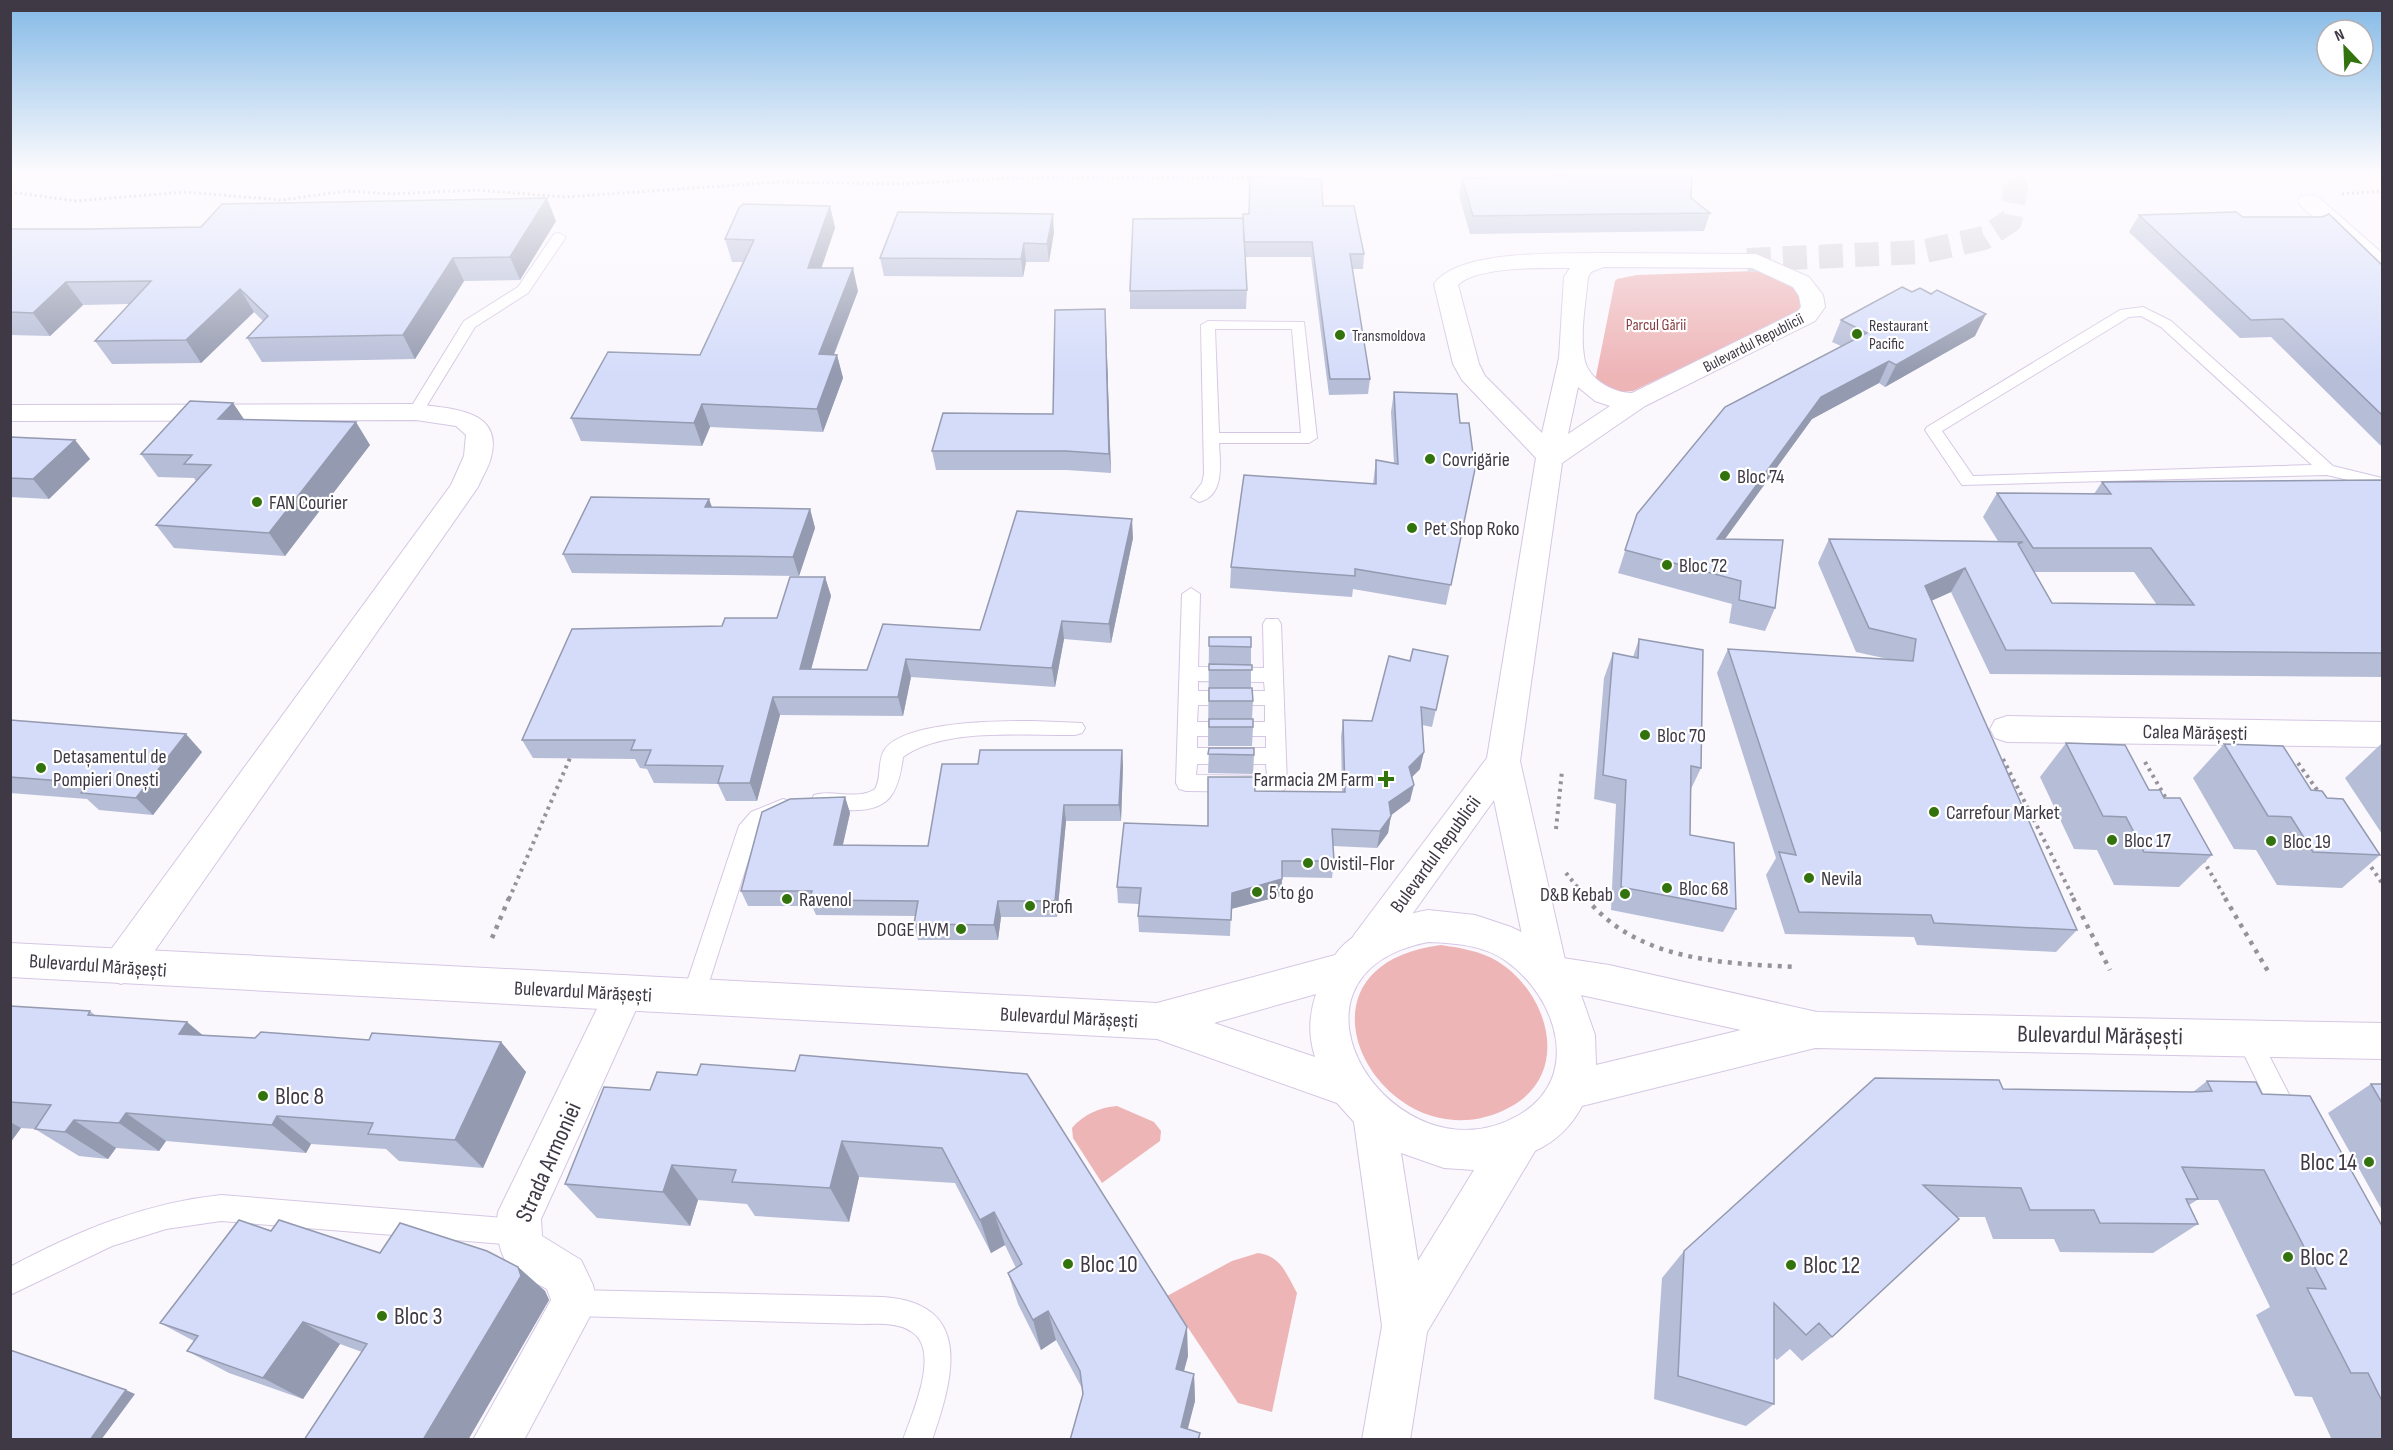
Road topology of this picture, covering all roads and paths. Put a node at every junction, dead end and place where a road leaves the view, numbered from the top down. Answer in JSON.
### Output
{"nodes":[{"id":1,"x":558,"y":239,"type":"edge"},
{"id":2,"x":2353,"y":239,"type":"edge"},
{"id":3,"x":1601,"y":260,"type":"junction"},
{"id":4,"x":2382,"y":264,"type":"edge"},
{"id":5,"x":1570,"y":358,"type":"junction"},
{"id":6,"x":1636,"y":401,"type":"junction"},
{"id":7,"x":416,"y":412,"type":"junction"},
{"id":8,"x":10,"y":413,"type":"edge"},
{"id":9,"x":1211,"y":438,"type":"junction"},
{"id":10,"x":1551,"y":458,"type":"junction"},
{"id":11,"x":2327,"y":470,"type":"junction"},
{"id":12,"x":2382,"y":483,"type":"edge"},
{"id":13,"x":1198,"y":497,"type":"dead end"},
{"id":14,"x":1191,"y":594,"type":"dead end"},
{"id":15,"x":1272,"y":624,"type":"dead end"},
{"id":16,"x":1189,"y":674,"type":"junction"},
{"id":17,"x":1273,"y":675,"type":"junction"},
{"id":18,"x":1188,"y":698,"type":"junction"},
{"id":19,"x":1274,"y":698,"type":"junction"},
{"id":20,"x":1075,"y":728,"type":"dead end"},
{"id":21,"x":1187,"y":729,"type":"junction"},
{"id":22,"x":1275,"y":729,"type":"junction"},
{"id":23,"x":2007,"y":729,"type":"joint"},
{"id":24,"x":2127,"y":731,"type":"junction"},
{"id":25,"x":2277,"y":733,"type":"junction"},
{"id":26,"x":2382,"y":735,"type":"edge"},
{"id":27,"x":1187,"y":756,"type":"junction"},
{"id":28,"x":1276,"y":756,"type":"junction"},
{"id":29,"x":570,"y":758,"type":"edge"},
{"id":30,"x":1503,"y":761,"type":"junction"},
{"id":31,"x":1562,"y":771,"type":"dead end"},
{"id":32,"x":2323,"y":799,"type":"edge"},
{"id":33,"x":2174,"y":812,"type":"edge"},
{"id":34,"x":1557,"y":836,"type":"dead end"},
{"id":35,"x":2198,"y":852,"type":"edge"},
{"id":36,"x":2363,"y":855,"type":"edge"},
{"id":37,"x":1563,"y":869,"type":"dead end"},
{"id":38,"x":2382,"y":883,"type":"edge"},
{"id":39,"x":492,"y":938,"type":"dead end"},
{"id":40,"x":1357,"y":958,"type":"junction"},
{"id":41,"x":10,"y":960,"type":"edge"},
{"id":42,"x":1795,"y":967,"type":"dead end"},
{"id":43,"x":121,"y":968,"type":"junction"},
{"id":44,"x":2110,"y":970,"type":"dead end"},
{"id":45,"x":1549,"y":973,"type":"junction"},
{"id":46,"x":2269,"y":973,"type":"dead end"},
{"id":47,"x":625,"y":993,"type":"junction"},
{"id":48,"x":694,"y":997,"type":"junction"},
{"id":49,"x":1156,"y":1021,"type":"junction"},
{"id":50,"x":1817,"y":1030,"type":"junction"},
{"id":51,"x":2248,"y":1038,"type":"junction"},
{"id":52,"x":2382,"y":1041,"type":"edge"},
{"id":53,"x":1571,"y":1090,"type":"junction"},
{"id":54,"x":1362,"y":1101,"type":"junction"},
{"id":55,"x":2298,"y":1134,"type":"edge"},
{"id":56,"x":1518,"y":1141,"type":"junction"},
{"id":57,"x":517,"y":1232,"type":"junction"},
{"id":58,"x":10,"y":1282,"type":"edge"},
{"id":59,"x":574,"y":1303,"type":"junction"},
{"id":60,"x":1405,"y":1326,"type":"junction"},
{"id":61,"x":497,"y":1440,"type":"edge"},
{"id":62,"x":917,"y":1440,"type":"edge"},
{"id":63,"x":1386,"y":1440,"type":"edge"}],
"edges":[{"from":1,"to":7,"type":"lane"},
{"from":2,"to":4,"type":"street"},
{"from":3,"to":5,"type":"street","name":"Bulevardul Republicii"},
{"from":3,"to":6,"type":"street","name":"Bulevardul Republicii"},
{"from":3,"to":10,"type":"street","name":"Bulevardul Republicii"},
{"from":5,"to":6,"type":"street"},
{"from":5,"to":10,"type":"street","name":"Bulevardul Republicii"},
{"from":6,"to":10,"type":"street","name":"Bulevardul Republicii"},
{"from":7,"to":8,"type":"street"},
{"from":7,"to":43,"type":"street"},
{"from":9,"to":9,"type":"lane"},
{"from":9,"to":13,"type":"lane"},
{"from":10,"to":30,"type":"street","name":"Bulevardul Republicii"},
{"from":11,"to":11,"type":"lane"},
{"from":11,"to":12,"type":"lane"},
{"from":14,"to":16,"type":"lane"},
{"from":15,"to":17,"type":"lane"},
{"from":16,"to":17,"type":"lane"},
{"from":16,"to":18,"type":"lane"},
{"from":17,"to":19,"type":"lane"},
{"from":18,"to":19,"type":"lane"},
{"from":18,"to":21,"type":"lane"},
{"from":19,"to":22,"type":"lane"},
{"from":20,"to":48,"type":"lane"},
{"from":21,"to":22,"type":"lane"},
{"from":21,"to":27,"type":"lane"},
{"from":22,"to":28,"type":"lane"},
{"from":23,"to":24,"type":"street","name":"Calea Mărășești"},
{"from":23,"to":44,"type":"path"},
{"from":24,"to":25,"type":"street","name":"Calea Mărășești"},
{"from":24,"to":33,"type":"path"},
{"from":25,"to":26,"type":"street","name":"Calea Mărășești"},
{"from":25,"to":32,"type":"path"},
{"from":27,"to":28,"type":"lane"},
{"from":27,"to":28,"type":"lane"},
{"from":29,"to":39,"type":"path"},
{"from":30,"to":40,"type":"street","name":"Bulevardul Republicii"},
{"from":30,"to":45,"type":"street","name":"Bulevardul Republicii"},
{"from":31,"to":34,"type":"path"},
{"from":35,"to":46,"type":"path"},
{"from":36,"to":38,"type":"path"},
{"from":37,"to":42,"type":"path"},
{"from":40,"to":45,"type":"street","name":"Bulevardul Mărășești"},
{"from":40,"to":49,"type":"street","name":"Bulevardul Mărășești"},
{"from":40,"to":54,"type":"street","name":"Bulevardul Republicii"},
{"from":41,"to":43,"type":"street","name":"Bulevardul Mărășești"},
{"from":43,"to":47,"type":"street","name":"Bulevardul Mărășești"},
{"from":45,"to":50,"type":"street","name":"Bulevardul Mărășești"},
{"from":45,"to":53,"type":"street"},
{"from":47,"to":48,"type":"street","name":"Bulevardul Mărășești"},
{"from":47,"to":57,"type":"street","name":"Strada Armoniei"},
{"from":48,"to":49,"type":"street","name":"Bulevardul Mărășești"},
{"from":49,"to":54,"type":"street","name":"Bulevardul Mărășești"},
{"from":50,"to":51,"type":"street","name":"Bulevardul Mărășești"},
{"from":50,"to":53,"type":"street","name":"Bulevardul Mărășești"},
{"from":51,"to":52,"type":"street","name":"Bulevardul Mărășești"},
{"from":51,"to":55,"type":"lane"},
{"from":53,"to":56,"type":"street"},
{"from":54,"to":56,"type":"street","name":"Bulevardul Mărășești"},
{"from":54,"to":60,"type":"street"},
{"from":56,"to":60,"type":"street"},
{"from":57,"to":58,"type":"lane"},
{"from":57,"to":59,"type":"street","name":"Strada Armoniei"},
{"from":59,"to":61,"type":"street"},
{"from":59,"to":62,"type":"lane"},
{"from":60,"to":63,"type":"street"}]}
